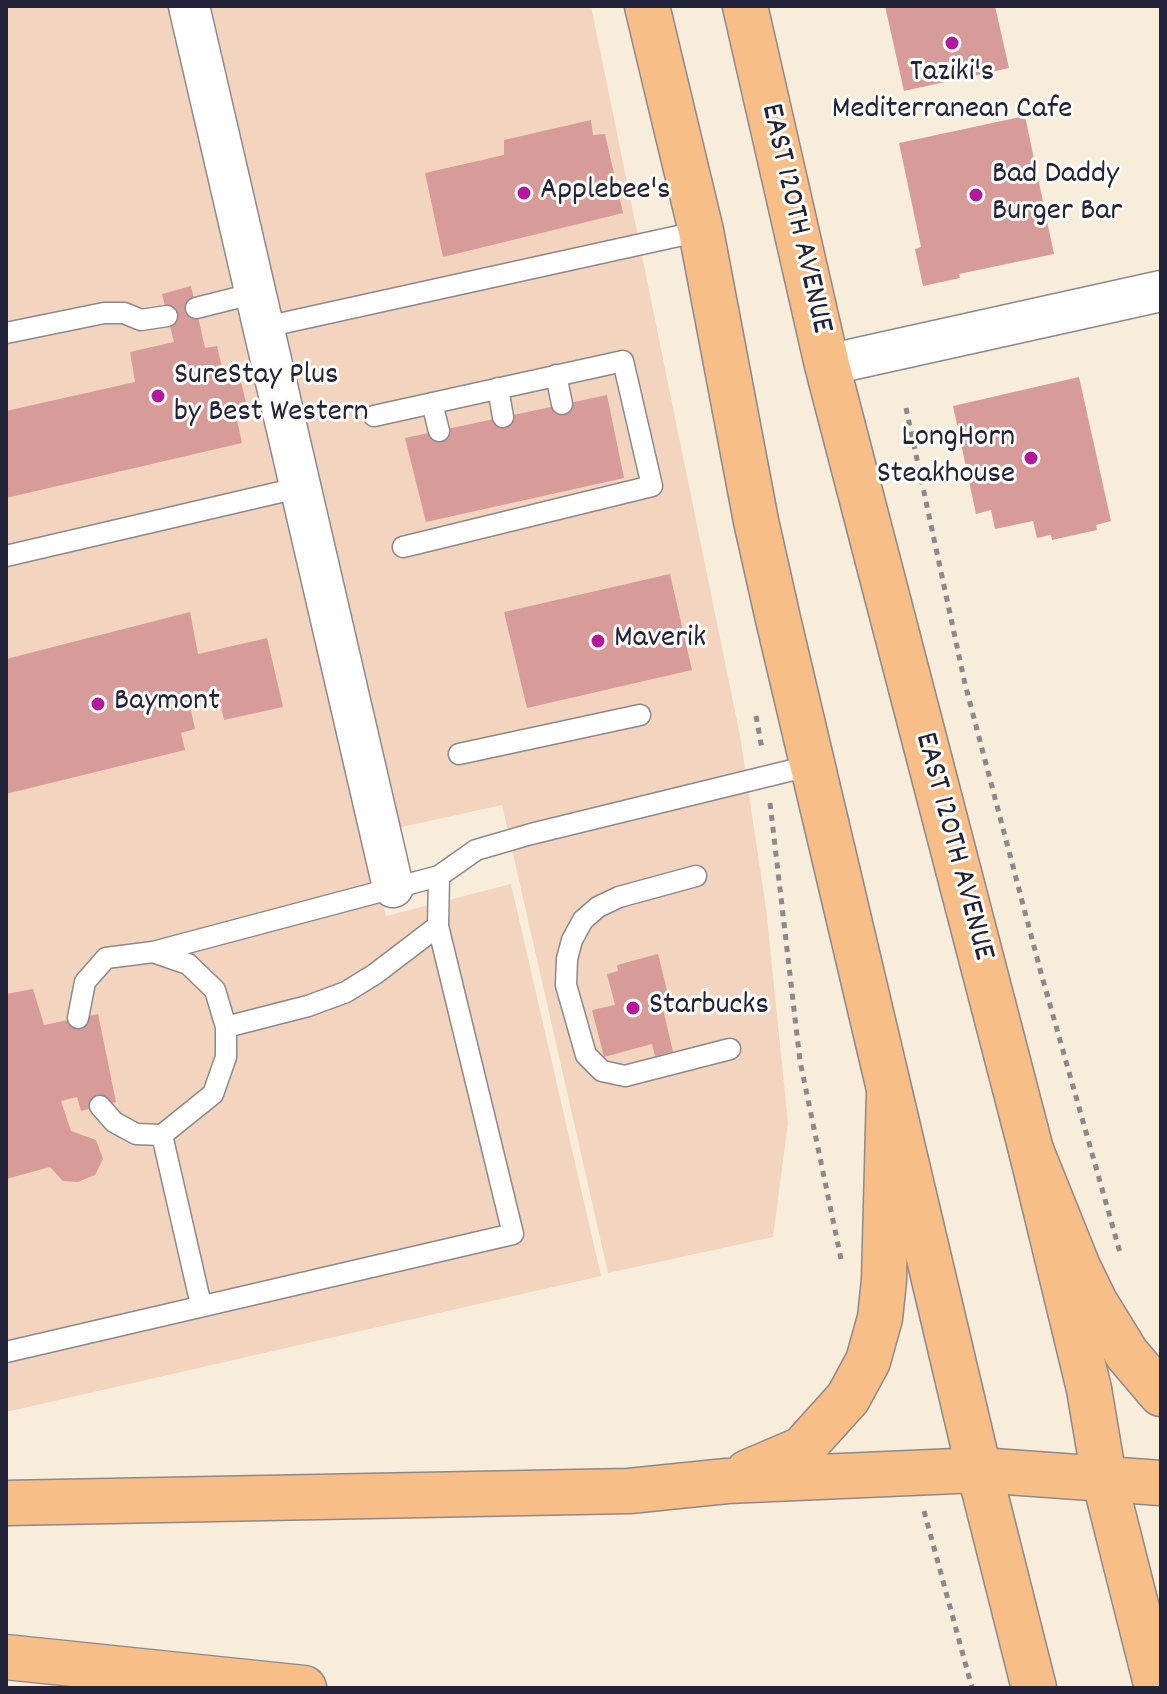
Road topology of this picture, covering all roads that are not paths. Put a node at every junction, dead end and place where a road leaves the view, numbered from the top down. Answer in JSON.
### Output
{"nodes":[{"id":1,"x":189,"y":6,"type":"edge"},
{"id":2,"x":647,"y":6,"type":"edge"},
{"id":3,"x":745,"y":6,"type":"edge"},
{"id":4,"x":701,"y":231,"type":"junction"},
{"id":5,"x":1161,"y":291,"type":"edge"},
{"id":6,"x":196,"y":308,"type":"dead end"},
{"id":7,"x":261,"y":310,"type":"junction"},
{"id":8,"x":167,"y":316,"type":"dead end"},
{"id":9,"x":6,"y":333,"type":"edge"},
{"id":10,"x":827,"y":365,"type":"junction"},
{"id":11,"x":556,"y":375,"type":"junction"},
{"id":12,"x":498,"y":388,"type":"junction"},
{"id":13,"x":432,"y":403,"type":"junction"},
{"id":14,"x":562,"y":404,"type":"dead end"},
{"id":15,"x":374,"y":416,"type":"dead end"},
{"id":16,"x":503,"y":417,"type":"dead end"},
{"id":17,"x":439,"y":431,"type":"dead end"},
{"id":18,"x":302,"y":487,"type":"junction"},
{"id":19,"x":403,"y":547,"type":"dead end"},
{"id":20,"x":6,"y":556,"type":"edge"},
{"id":21,"x":640,"y":715,"type":"dead end"},
{"id":22,"x":459,"y":754,"type":"dead end"},
{"id":23,"x":813,"y":765,"type":"junction"},
{"id":24,"x":439,"y":876,"type":"junction"},
{"id":25,"x":696,"y":876,"type":"dead end"},
{"id":26,"x":393,"y":887,"type":"junction"},
{"id":27,"x":438,"y":926,"type":"junction"},
{"id":28,"x":153,"y":952,"type":"junction"},
{"id":29,"x":78,"y":1018,"type":"dead end"},
{"id":30,"x":226,"y":1027,"type":"junction"},
{"id":31,"x":730,"y":1049,"type":"dead end"},
{"id":32,"x":889,"y":1091,"type":"junction"},
{"id":33,"x":100,"y":1106,"type":"dead end"},
{"id":34,"x":162,"y":1135,"type":"junction"},
{"id":35,"x":1031,"y":1150,"type":"junction"},
{"id":36,"x":201,"y":1305,"type":"junction"},
{"id":37,"x":6,"y":1352,"type":"edge"},
{"id":38,"x":1161,"y":1394,"type":"edge"},
{"id":39,"x":979,"y":1470,"type":"junction"},
{"id":40,"x":1104,"y":1478,"type":"junction"},
{"id":41,"x":727,"y":1481,"type":"junction"},
{"id":42,"x":1161,"y":1483,"type":"edge"},
{"id":43,"x":6,"y":1503,"type":"edge"},
{"id":44,"x":6,"y":1657,"type":"edge"},
{"id":45,"x":304,"y":1688,"type":"edge"},
{"id":46,"x":1034,"y":1688,"type":"edge"},
{"id":47,"x":1157,"y":1688,"type":"edge"}],
"edges":[{"from":1,"to":7,"type":"street"},
{"from":2,"to":4,"type":"main road"},
{"from":3,"to":10,"type":"main road","name":"EAST 120TH AVENUE"},
{"from":4,"to":7,"type":"lane"},
{"from":4,"to":23,"type":"main road"},
{"from":5,"to":10,"type":"street"},
{"from":6,"to":7,"type":"lane"},
{"from":7,"to":18,"type":"street"},
{"from":8,"to":9,"type":"lane"},
{"from":10,"to":35,"type":"main road","name":"EAST 120TH AVENUE"},
{"from":11,"to":12,"type":"lane"},
{"from":11,"to":14,"type":"lane"},
{"from":11,"to":19,"type":"lane"},
{"from":12,"to":13,"type":"lane"},
{"from":12,"to":16,"type":"lane"},
{"from":13,"to":15,"type":"lane"},
{"from":13,"to":17,"type":"lane"},
{"from":18,"to":20,"type":"lane"},
{"from":18,"to":26,"type":"street"},
{"from":21,"to":22,"type":"lane"},
{"from":23,"to":24,"type":"lane"},
{"from":23,"to":32,"type":"main road"},
{"from":24,"to":26,"type":"lane"},
{"from":24,"to":27,"type":"lane"},
{"from":25,"to":31,"type":"lane"},
{"from":26,"to":28,"type":"lane"},
{"from":27,"to":30,"type":"lane"},
{"from":27,"to":36,"type":"lane"},
{"from":28,"to":29,"type":"lane"},
{"from":28,"to":30,"type":"lane"},
{"from":30,"to":34,"type":"lane"},
{"from":32,"to":39,"type":"main road"},
{"from":32,"to":41,"type":"main road"},
{"from":33,"to":34,"type":"lane"},
{"from":34,"to":36,"type":"lane"},
{"from":35,"to":38,"type":"main road"},
{"from":35,"to":40,"type":"main road","name":"EAST 120TH AVENUE"},
{"from":36,"to":37,"type":"lane"},
{"from":39,"to":40,"type":"main road"},
{"from":39,"to":41,"type":"main road"},
{"from":39,"to":46,"type":"main road"},
{"from":40,"to":42,"type":"main road"},
{"from":40,"to":47,"type":"main road","name":"EAST 120TH AVENUE"},
{"from":41,"to":43,"type":"main road"},
{"from":44,"to":45,"type":"main road"}]}
